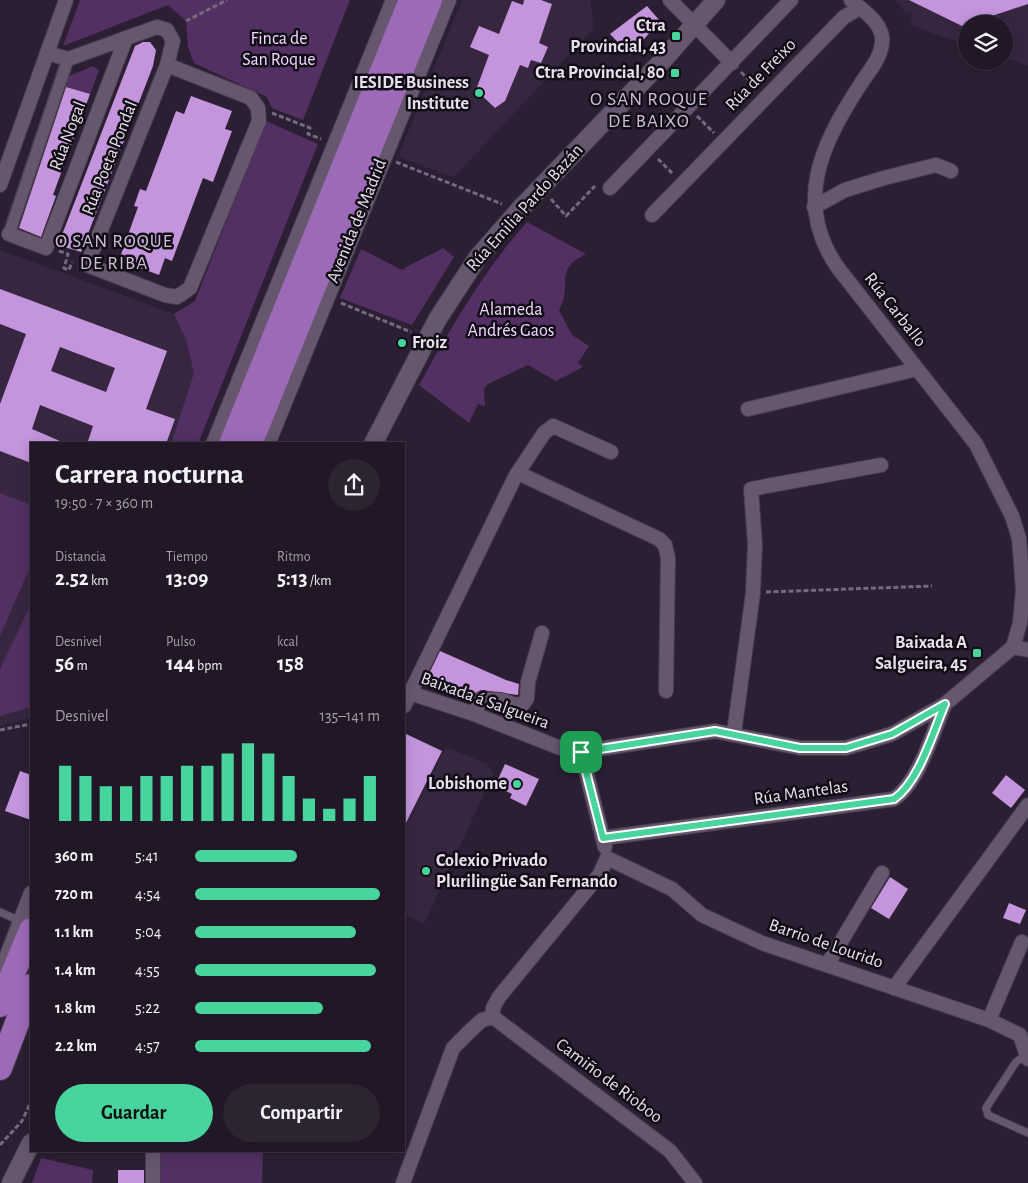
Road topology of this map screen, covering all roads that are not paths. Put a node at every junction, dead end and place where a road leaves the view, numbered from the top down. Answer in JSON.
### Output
{"nodes":[{"id":1,"x":66,"y":0,"type":"edge"},
{"id":2,"x":393,"y":0,"type":"edge"},
{"id":3,"x":411,"y":0,"type":"edge"},
{"id":4,"x":430,"y":0,"type":"edge"},
{"id":5,"x":448,"y":0,"type":"edge"},
{"id":6,"x":670,"y":0,"type":"edge"},
{"id":7,"x":716,"y":0,"type":"edge"},
{"id":8,"x":791,"y":0,"type":"edge"},
{"id":9,"x":855,"y":4,"type":"edge"},
{"id":10,"x":694,"y":24,"type":"junction"},
{"id":11,"x":126,"y":38,"type":"junction"},
{"id":12,"x":47,"y":54,"type":"junction"},
{"id":13,"x":68,"y":59,"type":"junction"},
{"id":14,"x":167,"y":65,"type":"junction"},
{"id":15,"x":735,"y":66,"type":"junction"},
{"id":16,"x":951,"y":171,"type":"dead end"},
{"id":17,"x":0,"y":185,"type":"edge"},
{"id":18,"x":604,"y":186,"type":"road end"},
{"id":19,"x":814,"y":206,"type":"junction"},
{"id":20,"x":652,"y":215,"type":"dead end"},
{"id":21,"x":9,"y":234,"type":"joint"},
{"id":22,"x":917,"y":369,"type":"junction"},
{"id":23,"x":748,"y":409,"type":"dead end"},
{"id":24,"x":214,"y":442,"type":"edge"},
{"id":25,"x":232,"y":442,"type":"edge"},
{"id":26,"x":251,"y":442,"type":"edge"},
{"id":27,"x":269,"y":442,"type":"edge"},
{"id":28,"x":374,"y":442,"type":"edge"},
{"id":29,"x":611,"y":452,"type":"dead end"},
{"id":30,"x":880,"y":465,"type":"dead end"},
{"id":31,"x":516,"y":475,"type":"junction"},
{"id":32,"x":542,"y":633,"type":"dead end"},
{"id":33,"x":1013,"y":647,"type":"junction"},
{"id":34,"x":1028,"y":650,"type":"edge"},
{"id":35,"x":666,"y":690,"type":"dead end"},
{"id":36,"x":407,"y":692,"type":"edge"},
{"id":37,"x":945,"y":704,"type":"junction"},
{"id":38,"x":474,"y":714,"type":"junction"},
{"id":39,"x":734,"y":733,"type":"junction"},
{"id":40,"x":581,"y":752,"type":"junction"},
{"id":41,"x":1028,"y":805,"type":"edge"},
{"id":42,"x":603,"y":838,"type":"junction"},
{"id":43,"x":607,"y":858,"type":"junction"},
{"id":44,"x":882,"y":873,"type":"dead end"},
{"id":45,"x":30,"y":899,"type":"edge"},
{"id":46,"x":0,"y":912,"type":"edge"},
{"id":47,"x":26,"y":925,"type":"edge"},
{"id":48,"x":1022,"y":942,"type":"dead end"},
{"id":49,"x":827,"y":965,"type":"junction"},
{"id":50,"x":0,"y":973,"type":"edge"},
{"id":51,"x":894,"y":988,"type":"junction"},
{"id":52,"x":30,"y":989,"type":"edge"},
{"id":53,"x":0,"y":1005,"type":"edge"},
{"id":54,"x":493,"y":1017,"type":"junction"},
{"id":55,"x":30,"y":1018,"type":"edge"},
{"id":56,"x":989,"y":1020,"type":"junction"},
{"id":57,"x":13,"y":1032,"type":"junction"},
{"id":58,"x":1027,"y":1057,"type":"edge"},
{"id":59,"x":0,"y":1068,"type":"edge"},
{"id":60,"x":1028,"y":1133,"type":"edge"},
{"id":61,"x":30,"y":1145,"type":"edge"},
{"id":62,"x":153,"y":1152,"type":"edge"},
{"id":63,"x":11,"y":1183,"type":"edge"},
{"id":64,"x":153,"y":1183,"type":"edge"},
{"id":65,"x":404,"y":1183,"type":"edge"},
{"id":66,"x":695,"y":1183,"type":"edge"}],
"edges":[{"from":1,"to":12,"type":"street"},
{"from":2,"to":24,"type":"street"},
{"from":3,"to":25,"type":"highway","name":"Avenida de Madrid"},
{"from":4,"to":26,"type":"highway","name":"Avenida de Madrid"},
{"from":5,"to":27,"type":"street","name":"Avenida de Madrid"},
{"from":6,"to":10,"type":"street"},
{"from":7,"to":10,"type":"street","name":"Rúa Emilia Pardo Bazán"},
{"from":8,"to":15,"type":"street"},
{"from":9,"to":19,"type":"street","name":"Rúa Carballo"},
{"from":9,"to":20,"type":"street","name":"Rúa de Freixo"},
{"from":10,"to":15,"type":"street"},
{"from":10,"to":28,"type":"street","name":"Rúa Emilia Pardo Bazán"},
{"from":11,"to":13,"type":"street"},
{"from":11,"to":14,"type":"street","name":"Rúa Poeta Pondal"},
{"from":11,"to":21,"type":"street","name":"Rúa Nogal"},
{"from":12,"to":13,"type":"street"},
{"from":12,"to":17,"type":"street"},
{"from":13,"to":21,"type":"street"},
{"from":14,"to":14,"type":"street","name":"Rúa Poeta Pondal"},
{"from":15,"to":18,"type":"street"},
{"from":16,"to":19,"type":"street"},
{"from":19,"to":22,"type":"street","name":"Rúa Carballo"},
{"from":22,"to":23,"type":"street"},
{"from":22,"to":33,"type":"street","name":"Rúa Carballo"},
{"from":29,"to":31,"type":"street"},
{"from":30,"to":39,"type":"street"},
{"from":31,"to":35,"type":"street"},
{"from":31,"to":36,"type":"street"},
{"from":32,"to":38,"type":"street"},
{"from":33,"to":34,"type":"street"},
{"from":33,"to":37,"type":"street","name":"Baixada á Salgueira"},
{"from":36,"to":38,"type":"street","name":"Baixada á Salgueira"},
{"from":37,"to":39,"type":"street","name":"Baixada á Salgueira"},
{"from":37,"to":42,"type":"street","name":"Rúa Mantelas"},
{"from":38,"to":40,"type":"street","name":"Baixada á Salgueira"},
{"from":39,"to":40,"type":"street","name":"Baixada á Salgueira"},
{"from":40,"to":42,"type":"street"},
{"from":41,"to":51,"type":"street"},
{"from":42,"to":43,"type":"street"},
{"from":43,"to":49,"type":"street","name":"Barrio de Lourido"},
{"from":43,"to":54,"type":"street"},
{"from":44,"to":49,"type":"street"},
{"from":45,"to":47,"type":"street"},
{"from":46,"to":47,"type":"lane"},
{"from":47,"to":50,"type":"street"},
{"from":47,"to":53,"type":"highway"},
{"from":48,"to":56,"type":"street"},
{"from":49,"to":51,"type":"street","name":"Barrio de Lourido"},
{"from":51,"to":56,"type":"street","name":"Barrio de Lourido"},
{"from":52,"to":57,"type":"highway"},
{"from":54,"to":65,"type":"street"},
{"from":54,"to":66,"type":"street","name":"Camiño de Rioboo"},
{"from":55,"to":57,"type":"street"},
{"from":56,"to":58,"type":"street","name":"Barrio de Lourido"},
{"from":57,"to":59,"type":"highway"},
{"from":58,"to":60,"type":"lane"},
{"from":61,"to":63,"type":"street"},
{"from":62,"to":64,"type":"street"}]}
